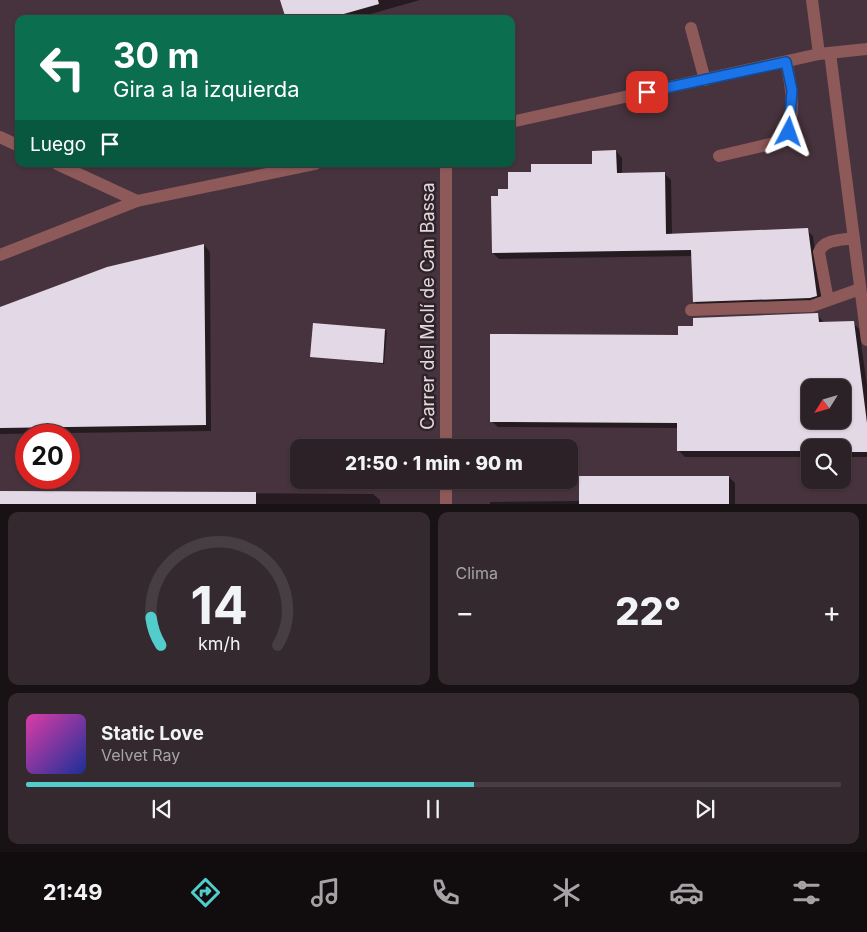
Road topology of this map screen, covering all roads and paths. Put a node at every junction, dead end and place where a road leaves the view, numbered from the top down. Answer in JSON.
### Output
{"nodes":[{"id":1,"x":812,"y":0,"type":"edge"},
{"id":2,"x":691,"y":28,"type":"dead end"},
{"id":3,"x":867,"y":49,"type":"edge"},
{"id":4,"x":824,"y":54,"type":"junction"},
{"id":5,"x":786,"y":62,"type":"junction"},
{"id":6,"x":705,"y":80,"type":"junction"},
{"id":7,"x":515,"y":121,"type":"edge"},
{"id":8,"x":0,"y":138,"type":"edge"},
{"id":9,"x":15,"y":144,"type":"edge"},
{"id":10,"x":719,"y":156,"type":"dead end"},
{"id":11,"x":63,"y":167,"type":"edge"},
{"id":12,"x":300,"y":167,"type":"edge"},
{"id":13,"x":446,"y":167,"type":"edge"},
{"id":14,"x":136,"y":201,"type":"junction"},
{"id":15,"x":854,"y":238,"type":"junction"},
{"id":16,"x":0,"y":256,"type":"edge"},
{"id":17,"x":860,"y":289,"type":"junction"},
{"id":18,"x":828,"y":300,"type":"junction"},
{"id":19,"x":691,"y":310,"type":"dead end"},
{"id":20,"x":867,"y":340,"type":"edge"},
{"id":21,"x":446,"y":439,"type":"edge"},
{"id":22,"x":446,"y":489,"type":"edge"},
{"id":23,"x":446,"y":504,"type":"edge"}],
"edges":[{"from":1,"to":4,"type":"street"},
{"from":2,"to":6,"type":"street"},
{"from":3,"to":4,"type":"street"},
{"from":4,"to":5,"type":"street"},
{"from":4,"to":15,"type":"street"},
{"from":5,"to":6,"type":"street"},
{"from":5,"to":10,"type":"street"},
{"from":6,"to":7,"type":"street"},
{"from":8,"to":9,"type":"street"},
{"from":11,"to":14,"type":"street"},
{"from":12,"to":14,"type":"street"},
{"from":13,"to":21,"type":"street","name":"Carrer del Molí de Can Bassa"},
{"from":14,"to":16,"type":"street"},
{"from":15,"to":17,"type":"street"},
{"from":15,"to":18,"type":"street"},
{"from":17,"to":18,"type":"street"},
{"from":17,"to":20,"type":"street"},
{"from":18,"to":19,"type":"street"},
{"from":22,"to":23,"type":"street"}]}
